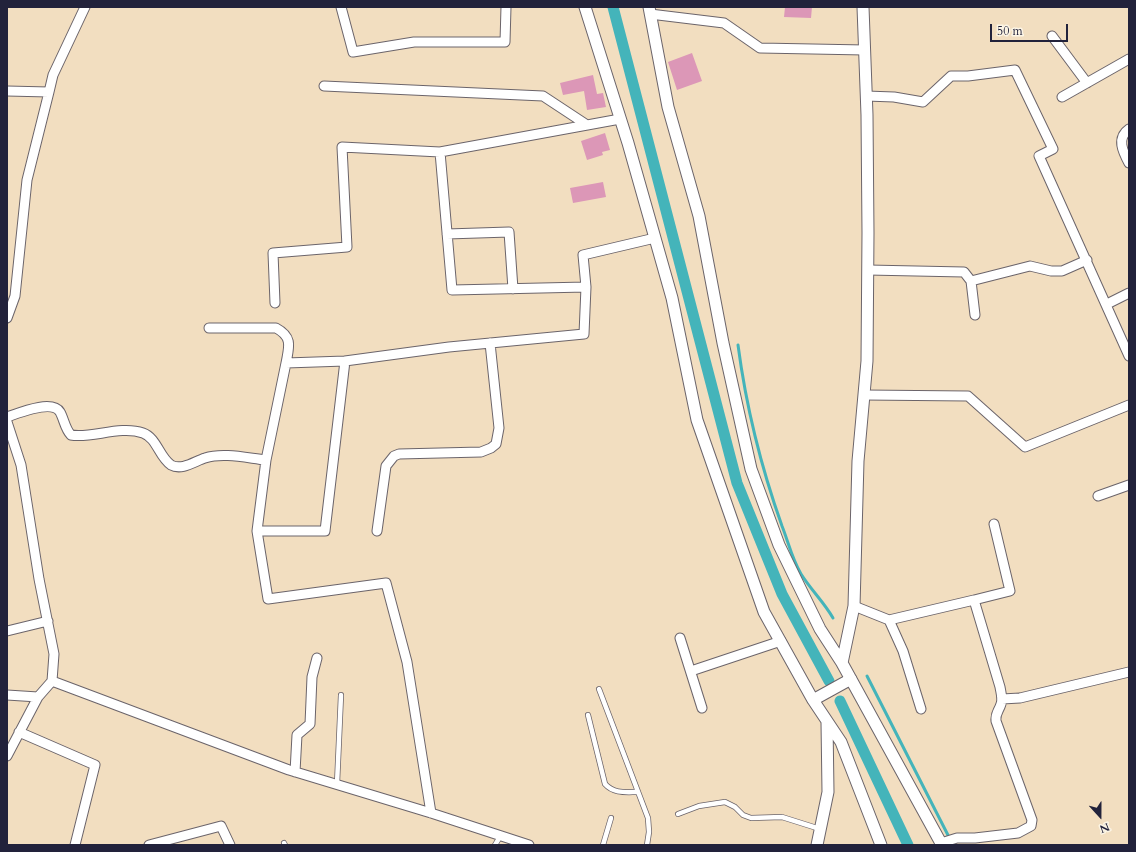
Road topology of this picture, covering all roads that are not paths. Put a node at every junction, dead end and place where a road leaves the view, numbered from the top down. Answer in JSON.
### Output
{"nodes":[{"id":1,"x":85,"y":7,"type":"edge"},
{"id":2,"x":341,"y":7,"type":"edge"},
{"id":3,"x":506,"y":7,"type":"edge"},
{"id":4,"x":586,"y":7,"type":"edge"},
{"id":5,"x":863,"y":7,"type":"edge"},
{"id":6,"x":650,"y":10,"type":"edge"},
{"id":7,"x":1052,"y":36,"type":"dead end"},
{"id":8,"x":865,"y":50,"type":"junction"},
{"id":9,"x":1129,"y":59,"type":"edge"},
{"id":10,"x":1087,"y":83,"type":"junction"},
{"id":11,"x":324,"y":86,"type":"dead end"},
{"id":12,"x":7,"y":91,"type":"edge"},
{"id":13,"x":49,"y":92,"type":"junction"},
{"id":14,"x":866,"y":96,"type":"junction"},
{"id":15,"x":1062,"y":96,"type":"dead end"},
{"id":16,"x":620,"y":119,"type":"junction"},
{"id":17,"x":586,"y":125,"type":"junction"},
{"id":18,"x":1129,"y":129,"type":"edge"},
{"id":19,"x":440,"y":152,"type":"junction"},
{"id":20,"x":1129,"y":163,"type":"edge"},
{"id":21,"x":447,"y":234,"type":"junction"},
{"id":22,"x":655,"y":238,"type":"junction"},
{"id":23,"x":1087,"y":260,"type":"junction"},
{"id":24,"x":868,"y":270,"type":"junction"},
{"id":25,"x":971,"y":281,"type":"junction"},
{"id":26,"x":586,"y":287,"type":"junction"},
{"id":27,"x":513,"y":289,"type":"junction"},
{"id":28,"x":1129,"y":293,"type":"edge"},
{"id":29,"x":275,"y":303,"type":"dead end"},
{"id":30,"x":1107,"y":304,"type":"junction"},
{"id":31,"x":975,"y":315,"type":"dead end"},
{"id":32,"x":7,"y":318,"type":"edge"},
{"id":33,"x":209,"y":328,"type":"dead end"},
{"id":34,"x":490,"y":343,"type":"junction"},
{"id":35,"x":1129,"y":356,"type":"edge"},
{"id":36,"x":345,"y":360,"type":"junction"},
{"id":37,"x":286,"y":363,"type":"junction"},
{"id":38,"x":864,"y":395,"type":"junction"},
{"id":39,"x":1129,"y":405,"type":"edge"},
{"id":40,"x":7,"y":417,"type":"edge"},
{"id":41,"x":7,"y":422,"type":"edge"},
{"id":42,"x":9,"y":435,"type":"edge"},
{"id":43,"x":266,"y":460,"type":"junction"},
{"id":44,"x":1129,"y":485,"type":"edge"},
{"id":45,"x":1098,"y":496,"type":"dead end"},
{"id":46,"x":994,"y":524,"type":"dead end"},
{"id":47,"x":257,"y":531,"type":"junction"},
{"id":48,"x":377,"y":532,"type":"dead end"},
{"id":49,"x":974,"y":600,"type":"junction"},
{"id":50,"x":854,"y":606,"type":"junction"},
{"id":51,"x":889,"y":620,"type":"junction"},
{"id":52,"x":48,"y":621,"type":"junction"},
{"id":53,"x":8,"y":631,"type":"edge"},
{"id":54,"x":680,"y":638,"type":"dead end"},
{"id":55,"x":781,"y":641,"type":"junction"},
{"id":56,"x":317,"y":658,"type":"dead end"},
{"id":57,"x":842,"y":663,"type":"junction"},
{"id":58,"x":691,"y":671,"type":"junction"},
{"id":59,"x":1129,"y":672,"type":"edge"},
{"id":60,"x":851,"y":679,"type":"junction"},
{"id":61,"x":52,"y":681,"type":"junction"},
{"id":62,"x":599,"y":689,"type":"dead end"},
{"id":63,"x":7,"y":695,"type":"edge"},
{"id":64,"x":341,"y":695,"type":"dead end"},
{"id":65,"x":38,"y":697,"type":"junction"},
{"id":66,"x":1002,"y":699,"type":"junction"},
{"id":67,"x":813,"y":700,"type":"junction"},
{"id":68,"x":702,"y":708,"type":"dead end"},
{"id":69,"x":921,"y":709,"type":"dead end"},
{"id":70,"x":588,"y":715,"type":"dead end"},
{"id":71,"x":827,"y":722,"type":"junction"},
{"id":72,"x":19,"y":732,"type":"junction"},
{"id":73,"x":7,"y":756,"type":"edge"},
{"id":74,"x":295,"y":772,"type":"junction"},
{"id":75,"x":337,"y":784,"type":"junction"},
{"id":76,"x":638,"y":792,"type":"junction"},
{"id":77,"x":431,"y":813,"type":"junction"},
{"id":78,"x":678,"y":814,"type":"dead end"},
{"id":79,"x":611,"y":818,"type":"dead end"},
{"id":80,"x":820,"y":829,"type":"junction"},
{"id":81,"x":501,"y":835,"type":"junction"},
{"id":82,"x":172,"y":842,"type":"edge"},
{"id":83,"x":944,"y":843,"type":"edge"},
{"id":84,"x":75,"y":845,"type":"edge"},
{"id":85,"x":149,"y":845,"type":"edge"},
{"id":86,"x":230,"y":845,"type":"edge"},
{"id":87,"x":496,"y":845,"type":"edge"},
{"id":88,"x":529,"y":845,"type":"edge"},
{"id":89,"x":603,"y":845,"type":"edge"},
{"id":90,"x":647,"y":845,"type":"edge"},
{"id":91,"x":817,"y":845,"type":"edge"},
{"id":92,"x":881,"y":845,"type":"edge"}],
"edges":[{"from":1,"to":13,"type":"street"},
{"from":2,"to":3,"type":"street"},
{"from":4,"to":16,"type":"street"},
{"from":5,"to":8,"type":"street"},
{"from":6,"to":8,"type":"street"},
{"from":6,"to":57,"type":"street"},
{"from":7,"to":10,"type":"street"},
{"from":8,"to":14,"type":"street"},
{"from":9,"to":10,"type":"street"},
{"from":10,"to":15,"type":"street"},
{"from":11,"to":17,"type":"street"},
{"from":12,"to":13,"type":"street"},
{"from":13,"to":32,"type":"street"},
{"from":14,"to":23,"type":"street"},
{"from":14,"to":24,"type":"street"},
{"from":16,"to":17,"type":"street"},
{"from":16,"to":22,"type":"street"},
{"from":17,"to":19,"type":"street"},
{"from":18,"to":20,"type":"street"},
{"from":19,"to":21,"type":"street"},
{"from":19,"to":29,"type":"street"},
{"from":21,"to":27,"type":"street"},
{"from":21,"to":27,"type":"street"},
{"from":22,"to":26,"type":"street"},
{"from":22,"to":55,"type":"street"},
{"from":23,"to":25,"type":"street"},
{"from":23,"to":30,"type":"street"},
{"from":24,"to":25,"type":"street"},
{"from":24,"to":38,"type":"street"},
{"from":25,"to":31,"type":"street"},
{"from":26,"to":27,"type":"street"},
{"from":26,"to":34,"type":"street"},
{"from":28,"to":30,"type":"street"},
{"from":30,"to":35,"type":"street"},
{"from":33,"to":37,"type":"street"},
{"from":34,"to":36,"type":"street"},
{"from":34,"to":48,"type":"street"},
{"from":36,"to":37,"type":"street"},
{"from":36,"to":47,"type":"street"},
{"from":37,"to":43,"type":"street"},
{"from":38,"to":39,"type":"street"},
{"from":38,"to":50,"type":"street"},
{"from":40,"to":43,"type":"street"},
{"from":41,"to":42,"type":"street"},
{"from":42,"to":52,"type":"street"},
{"from":43,"to":47,"type":"street"},
{"from":44,"to":45,"type":"street"},
{"from":46,"to":49,"type":"street"},
{"from":47,"to":77,"type":"street"},
{"from":49,"to":51,"type":"street"},
{"from":49,"to":66,"type":"street"},
{"from":50,"to":51,"type":"street"},
{"from":50,"to":57,"type":"street"},
{"from":51,"to":69,"type":"street"},
{"from":52,"to":53,"type":"street"},
{"from":52,"to":61,"type":"street"},
{"from":54,"to":58,"type":"street"},
{"from":55,"to":58,"type":"street"},
{"from":55,"to":67,"type":"street"},
{"from":56,"to":74,"type":"street"},
{"from":57,"to":60,"type":"street"},
{"from":58,"to":68,"type":"street"},
{"from":59,"to":66,"type":"street"},
{"from":60,"to":67,"type":"street"},
{"from":60,"to":83,"type":"street"},
{"from":61,"to":65,"type":"street"},
{"from":61,"to":74,"type":"street"},
{"from":62,"to":76,"type":"lane"},
{"from":63,"to":65,"type":"street"},
{"from":64,"to":75,"type":"lane"},
{"from":65,"to":72,"type":"street"},
{"from":66,"to":83,"type":"street"},
{"from":67,"to":71,"type":"street"},
{"from":70,"to":76,"type":"lane"},
{"from":71,"to":80,"type":"street"},
{"from":71,"to":92,"type":"street"},
{"from":72,"to":73,"type":"street"},
{"from":72,"to":84,"type":"street"},
{"from":74,"to":75,"type":"street"},
{"from":75,"to":77,"type":"street"},
{"from":76,"to":90,"type":"lane"},
{"from":77,"to":81,"type":"street"},
{"from":78,"to":80,"type":"lane"},
{"from":79,"to":89,"type":"lane"},
{"from":80,"to":91,"type":"street"},
{"from":81,"to":87,"type":"lane"},
{"from":81,"to":88,"type":"street"},
{"from":82,"to":85,"type":"street"},
{"from":82,"to":86,"type":"street"}]}
